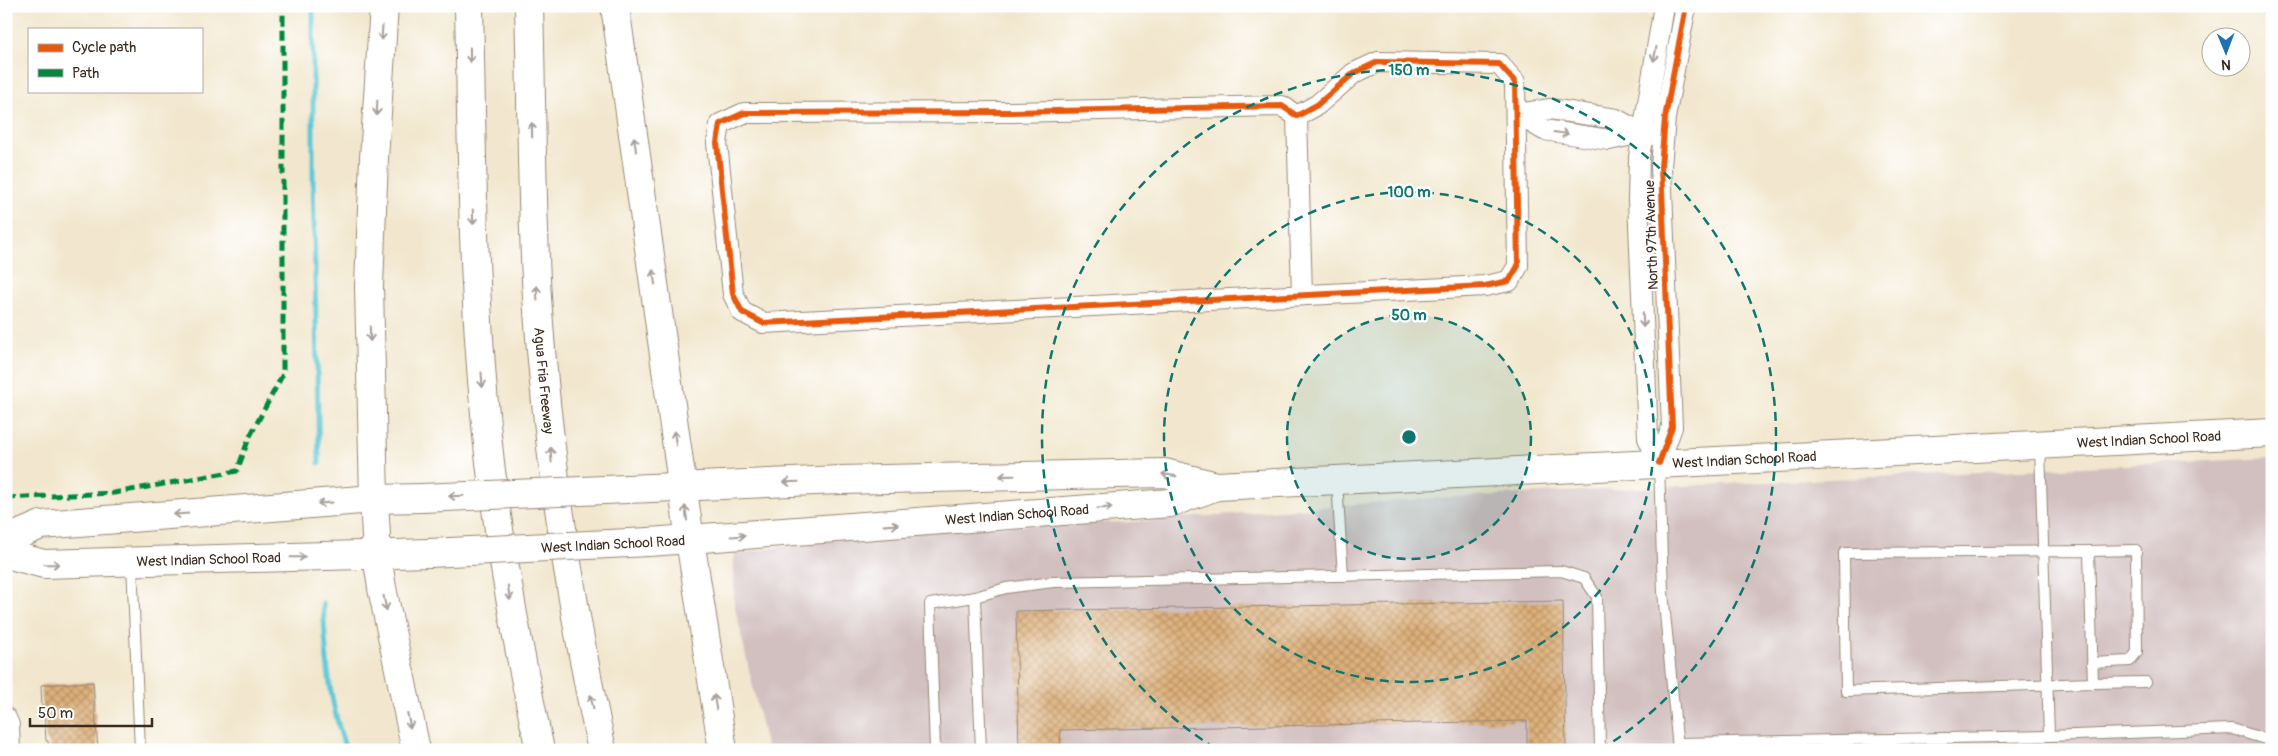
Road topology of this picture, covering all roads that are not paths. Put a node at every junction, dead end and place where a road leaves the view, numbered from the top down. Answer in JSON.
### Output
{"nodes":[{"id":1,"x":384,"y":6,"type":"edge"},
{"id":2,"x":470,"y":6,"type":"edge"},
{"id":3,"x":529,"y":6,"type":"edge"},
{"id":4,"x":615,"y":6,"type":"edge"},
{"id":5,"x":1664,"y":6,"type":"edge"},
{"id":6,"x":1686,"y":6,"type":"edge"},
{"id":7,"x":1517,"y":114,"type":"junction"},
{"id":8,"x":1297,"y":116,"type":"junction"},
{"id":9,"x":1642,"y":132,"type":"junction"},
{"id":10,"x":1663,"y":138,"type":"junction"},
{"id":11,"x":1302,"y":295,"type":"junction"},
{"id":12,"x":2272,"y":433,"type":"edge"},
{"id":13,"x":2040,"y":445,"type":"junction"},
{"id":14,"x":1659,"y":463,"type":"junction"},
{"id":15,"x":1337,"y":480,"type":"junction"},
{"id":16,"x":682,"y":486,"type":"junction"},
{"id":17,"x":1217,"y":486,"type":"junction"},
{"id":18,"x":374,"y":499,"type":"junction"},
{"id":19,"x":6,"y":540,"type":"edge"},
{"id":20,"x":690,"y":540,"type":"junction"},
{"id":21,"x":2043,"y":550,"type":"junction"},
{"id":22,"x":2089,"y":551,"type":"junction"},
{"id":23,"x":6,"y":554,"type":"edge"},
{"id":24,"x":377,"y":555,"type":"junction"},
{"id":25,"x":132,"y":562,"type":"junction"},
{"id":26,"x":1343,"y":576,"type":"junction"},
{"id":27,"x":975,"y":597,"type":"junction"},
{"id":28,"x":2092,"y":663,"type":"junction"},
{"id":29,"x":2146,"y":682,"type":"dead end"},
{"id":30,"x":2048,"y":683,"type":"junction"},
{"id":31,"x":2093,"y":683,"type":"junction"},
{"id":32,"x":6,"y":718,"type":"edge"},
{"id":33,"x":2049,"y":736,"type":"junction"},
{"id":34,"x":2272,"y":741,"type":"edge"},
{"id":35,"x":1756,"y":746,"type":"edge"},
{"id":36,"x":1678,"y":747,"type":"edge"},
{"id":37,"x":10,"y":750,"type":"edge"},
{"id":38,"x":140,"y":750,"type":"edge"},
{"id":39,"x":416,"y":750,"type":"edge"},
{"id":40,"x":540,"y":750,"type":"edge"},
{"id":41,"x":602,"y":750,"type":"edge"},
{"id":42,"x":723,"y":750,"type":"edge"},
{"id":43,"x":935,"y":750,"type":"edge"},
{"id":44,"x":980,"y":750,"type":"edge"},
{"id":45,"x":1600,"y":750,"type":"edge"}],
"edges":[{"from":1,"to":18,"type":"main road","one_way":true},
{"from":2,"to":40,"type":"main road","one_way":true},
{"from":41,"to":3,"type":"main road","name":"Agua Fria Freeway","one_way":true},
{"from":16,"to":4,"type":"main road","one_way":true},
{"from":5,"to":9,"type":"street","name":"North 97th Avenue","one_way":true},
{"from":6,"to":10,"type":"street","name":"North 97th Avenue"},
{"from":7,"to":8,"type":"street"},
{"from":7,"to":9,"type":"street"},
{"from":7,"to":11,"type":"street"},
{"from":8,"to":11,"type":"street"},
{"from":8,"to":11,"type":"street"},
{"from":9,"to":10,"type":"street"},
{"from":9,"to":14,"type":"street","name":"North 97th Avenue","one_way":true},
{"from":10,"to":14,"type":"street","name":"North 97th Avenue"},
{"from":12,"to":13,"type":"main road","name":"West Indian School Road"},
{"from":13,"to":14,"type":"main road","name":"West Indian School Road"},
{"from":13,"to":21,"type":"lane"},
{"from":14,"to":15,"type":"main road","name":"West Indian School Road"},
{"from":14,"to":36,"type":"lane"},
{"from":15,"to":17,"type":"main road","name":"West Indian School Road"},
{"from":15,"to":26,"type":"lane"},
{"from":17,"to":16,"type":"main road","name":"West Indian School Road","one_way":true},
{"from":16,"to":18,"type":"main road","name":"West Indian School Road","one_way":true,"bridge":true},
{"from":20,"to":16,"type":"main road","one_way":true},
{"from":20,"to":17,"type":"main road","name":"West Indian School Road","one_way":true},
{"from":18,"to":19,"type":"main road","name":"West Indian School Road","one_way":true},
{"from":18,"to":24,"type":"main road"},
{"from":20,"to":24,"type":"main road","name":"West Indian School Road","bridge":true},
{"from":42,"to":20,"type":"main road","one_way":true},
{"from":21,"to":22,"type":"lane"},
{"from":21,"to":30,"type":"lane"},
{"from":21,"to":30,"type":"lane"},
{"from":22,"to":28,"type":"lane"},
{"from":22,"to":28,"type":"lane"},
{"from":23,"to":25,"type":"main road","name":"West Indian School Road","one_way":true},
{"from":25,"to":24,"type":"main road","name":"West Indian School Road","one_way":true},
{"from":24,"to":39,"type":"main road","one_way":true},
{"from":25,"to":38,"type":"lane"},
{"from":26,"to":27,"type":"lane"},
{"from":26,"to":45,"type":"lane"},
{"from":27,"to":43,"type":"lane"},
{"from":27,"to":44,"type":"lane"},
{"from":28,"to":31,"type":"lane"},
{"from":29,"to":31,"type":"lane"},
{"from":30,"to":31,"type":"lane"},
{"from":30,"to":33,"type":"lane"},
{"from":32,"to":37,"type":"street"},
{"from":33,"to":34,"type":"lane"},
{"from":33,"to":35,"type":"lane"},
{"from":35,"to":36,"type":"lane"}]}
